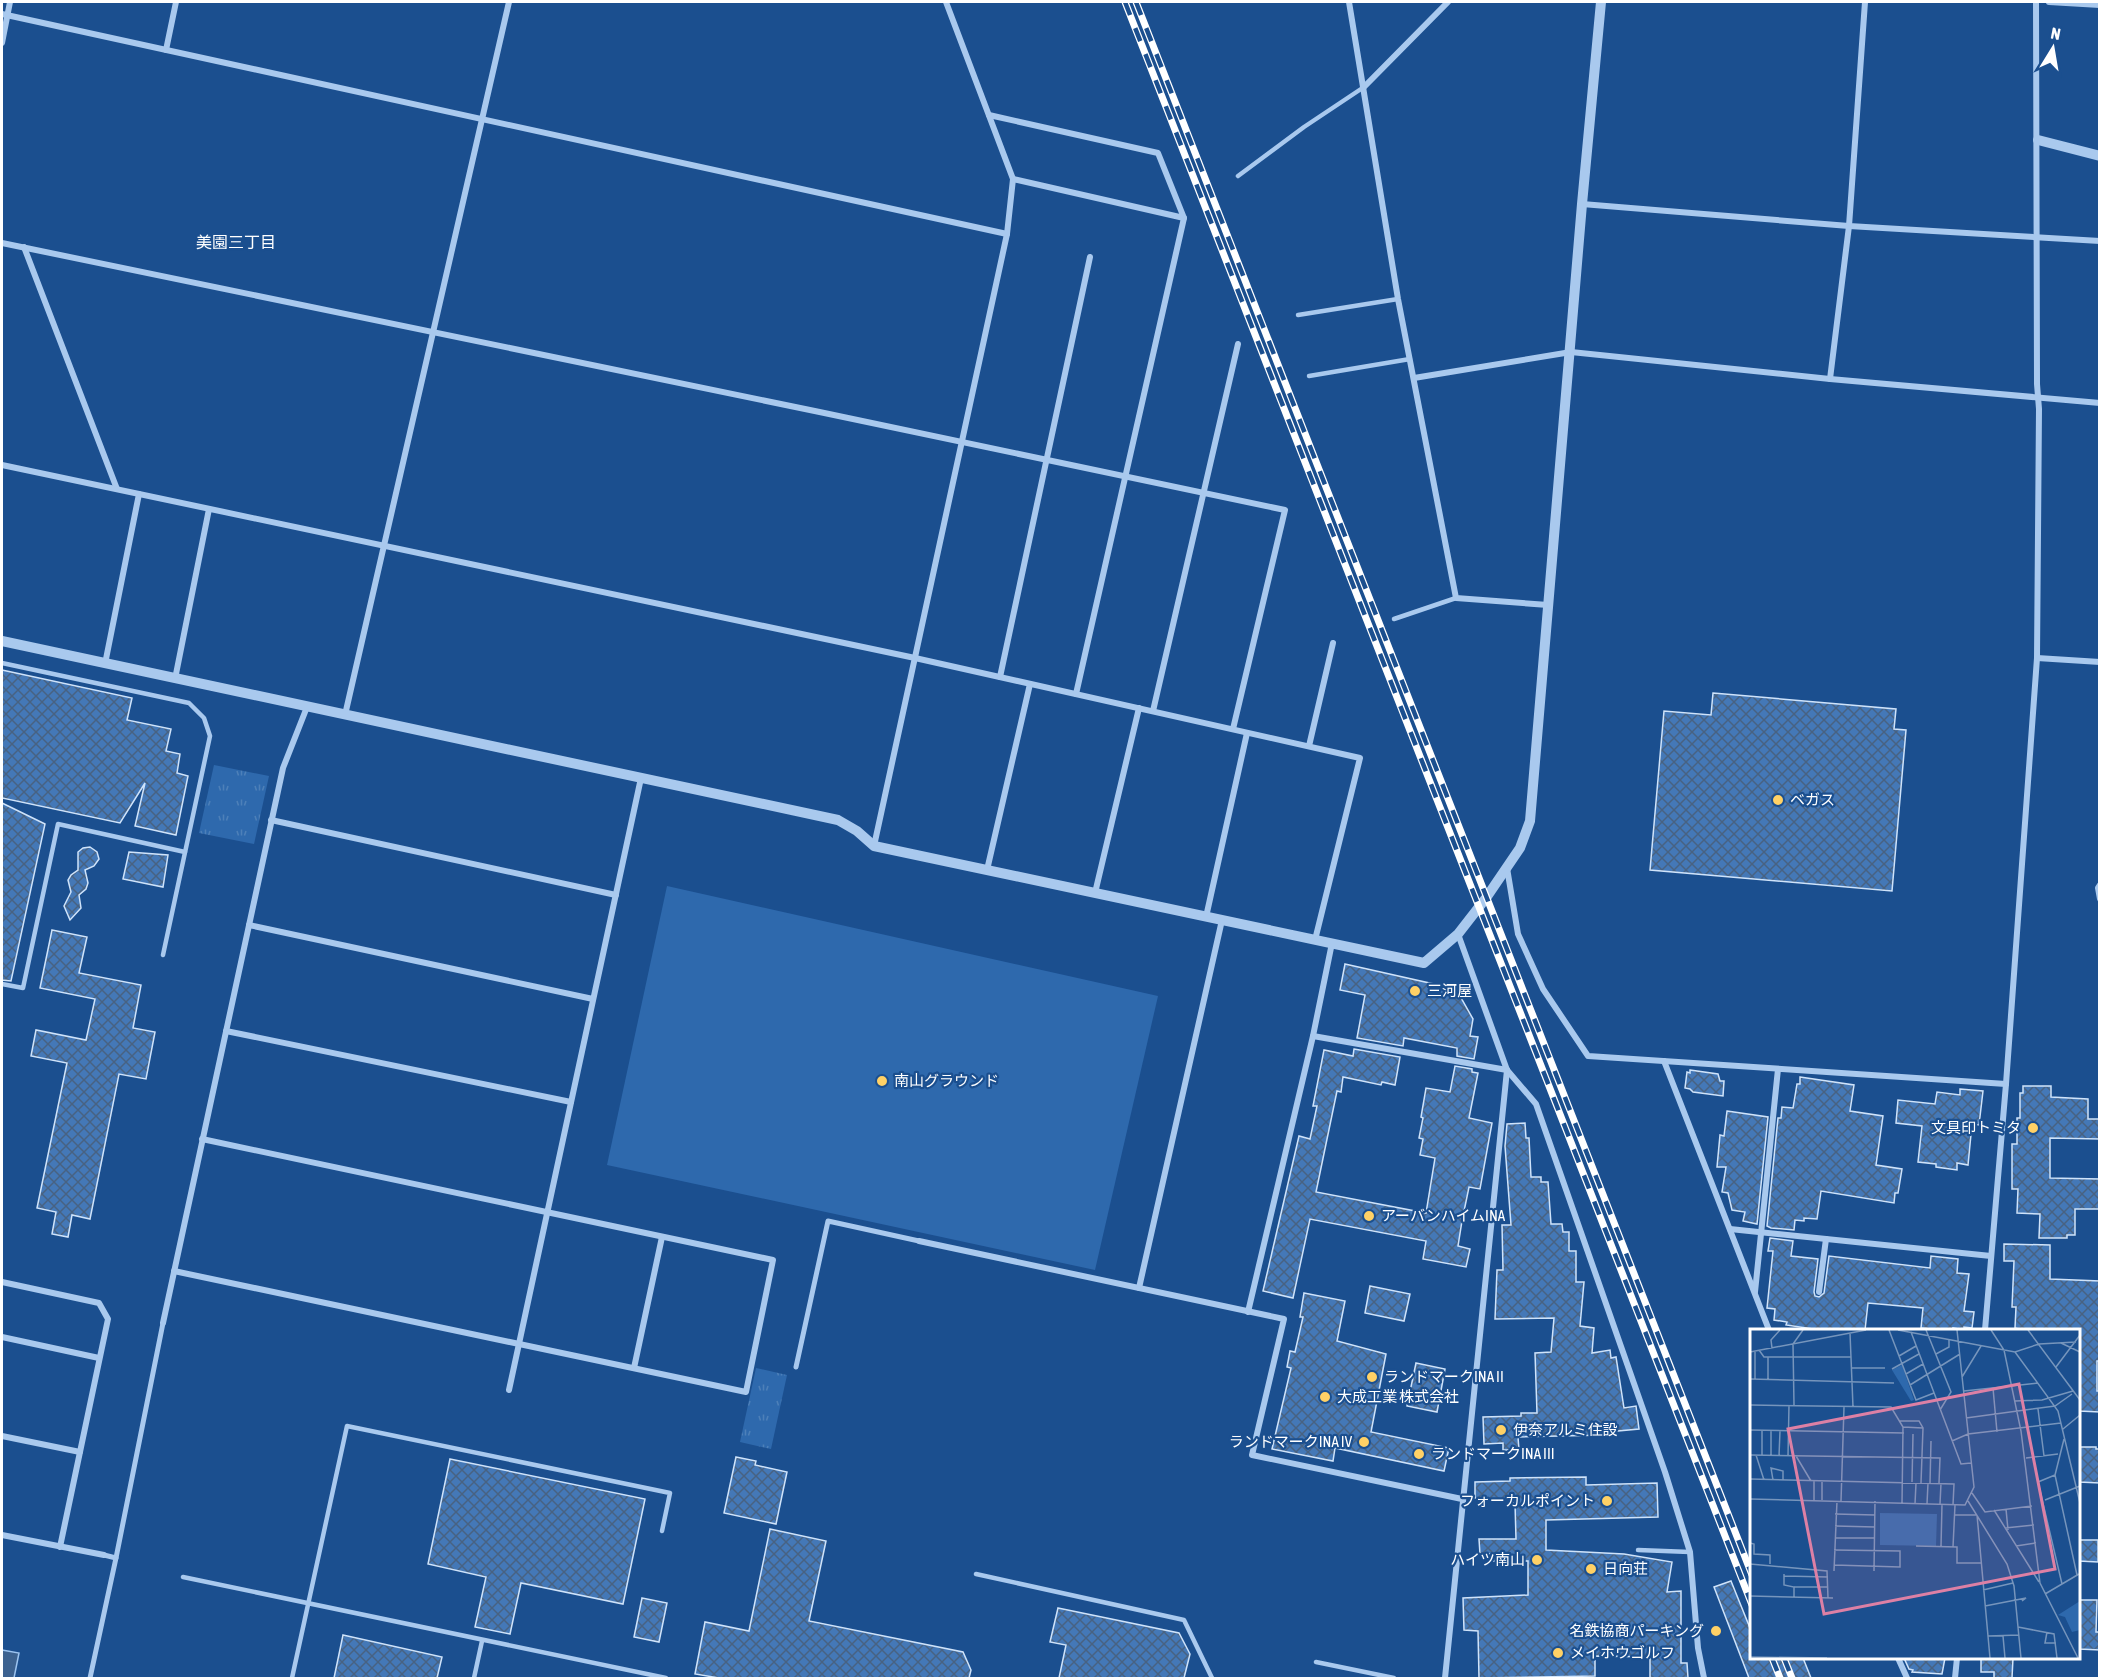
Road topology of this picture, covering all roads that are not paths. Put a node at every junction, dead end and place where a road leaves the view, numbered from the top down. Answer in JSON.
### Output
{"nodes":[{"id":1,"x":10,"y":2,"type":"edge"},
{"id":2,"x":176,"y":2,"type":"edge"},
{"id":3,"x":509,"y":2,"type":"edge"},
{"id":4,"x":946,"y":2,"type":"edge"},
{"id":5,"x":1349,"y":2,"type":"edge"},
{"id":6,"x":1448,"y":2,"type":"edge"},
{"id":7,"x":1601,"y":2,"type":"edge"},
{"id":8,"x":1865,"y":2,"type":"edge"},
{"id":9,"x":2036,"y":2,"type":"edge"},
{"id":10,"x":2049,"y":2,"type":"edge"},
{"id":11,"x":2100,"y":5,"type":"edge"},
{"id":12,"x":5,"y":14,"type":"edge"},
{"id":13,"x":2,"y":43,"type":"edge"},
{"id":14,"x":166,"y":50,"type":"junction"},
{"id":15,"x":1364,"y":87,"type":"junction"},
{"id":16,"x":989,"y":115,"type":"junction"},
{"id":17,"x":482,"y":119,"type":"junction"},
{"id":18,"x":2038,"y":140,"type":"junction"},
{"id":19,"x":2100,"y":156,"type":"edge"},
{"id":20,"x":1238,"y":176,"type":"dead end"},
{"id":21,"x":1013,"y":179,"type":"junction"},
{"id":22,"x":1582,"y":204,"type":"junction"},
{"id":23,"x":1184,"y":218,"type":"junction"},
{"id":24,"x":1849,"y":226,"type":"junction"},
{"id":25,"x":1007,"y":234,"type":"junction"},
{"id":26,"x":2037,"y":238,"type":"junction"},
{"id":27,"x":2100,"y":241,"type":"edge"},
{"id":28,"x":2,"y":243,"type":"edge"},
{"id":29,"x":24,"y":248,"type":"junction"},
{"id":30,"x":1090,"y":257,"type":"dead end"},
{"id":31,"x":1398,"y":299,"type":"junction"},
{"id":32,"x":1298,"y":315,"type":"dead end"},
{"id":33,"x":433,"y":333,"type":"junction"},
{"id":34,"x":1238,"y":344,"type":"dead end"},
{"id":35,"x":1571,"y":352,"type":"junction"},
{"id":36,"x":1410,"y":359,"type":"junction"},
{"id":37,"x":1309,"y":376,"type":"dead end"},
{"id":38,"x":1414,"y":378,"type":"junction"},
{"id":39,"x":1830,"y":379,"type":"junction"},
{"id":40,"x":2038,"y":397,"type":"junction"},
{"id":41,"x":2100,"y":403,"type":"edge"},
{"id":42,"x":962,"y":440,"type":"junction"},
{"id":43,"x":1047,"y":459,"type":"junction"},
{"id":44,"x":2,"y":465,"type":"edge"},
{"id":45,"x":1125,"y":476,"type":"junction"},
{"id":46,"x":117,"y":489,"type":"junction"},
{"id":47,"x":1204,"y":493,"type":"junction"},
{"id":48,"x":139,"y":494,"type":"junction"},
{"id":49,"x":209,"y":509,"type":"junction"},
{"id":50,"x":384,"y":546,"type":"junction"},
{"id":51,"x":1456,"y":598,"type":"junction"},
{"id":52,"x":1548,"y":605,"type":"junction"},
{"id":53,"x":1394,"y":618,"type":"dead end"},
{"id":54,"x":2,"y":641,"type":"edge"},
{"id":55,"x":1333,"y":643,"type":"dead end"},
{"id":56,"x":915,"y":658,"type":"junction"},
{"id":57,"x":2037,"y":658,"type":"junction"},
{"id":58,"x":2100,"y":662,"type":"edge"},
{"id":59,"x":2,"y":663,"type":"edge"},
{"id":60,"x":105,"y":664,"type":"junction"},
{"id":61,"x":1000,"y":677,"type":"junction"},
{"id":62,"x":175,"y":679,"type":"junction"},
{"id":63,"x":1029,"y":684,"type":"junction"},
{"id":64,"x":1076,"y":694,"type":"junction"},
{"id":65,"x":307,"y":707,"type":"junction"},
{"id":66,"x":1139,"y":708,"type":"junction"},
{"id":67,"x":1153,"y":711,"type":"junction"},
{"id":68,"x":345,"y":715,"type":"junction"},
{"id":69,"x":1233,"y":729,"type":"junction"},
{"id":70,"x":1247,"y":733,"type":"junction"},
{"id":71,"x":1309,"y":746,"type":"junction"},
{"id":72,"x":641,"y":778,"type":"junction"},
{"id":73,"x":271,"y":820,"type":"junction"},
{"id":74,"x":874,"y":846,"type":"junction"},
{"id":75,"x":185,"y":852,"type":"junction"},
{"id":76,"x":1507,"y":868,"type":"junction"},
{"id":77,"x":987,"y":870,"type":"junction"},
{"id":78,"x":2100,"y":885,"type":"edge"},
{"id":79,"x":1095,"y":893,"type":"junction"},
{"id":80,"x":616,"y":895,"type":"junction"},
{"id":81,"x":2100,"y":899,"type":"edge"},
{"id":82,"x":1206,"y":917,"type":"junction"},
{"id":83,"x":1222,"y":920,"type":"junction"},
{"id":84,"x":249,"y":925,"type":"junction"},
{"id":85,"x":1458,"y":934,"type":"junction"},
{"id":86,"x":1315,"y":940,"type":"junction"},
{"id":87,"x":1332,"y":943,"type":"junction"},
{"id":88,"x":163,"y":955,"type":"dead end"},
{"id":89,"x":2,"y":984,"type":"edge"},
{"id":90,"x":593,"y":999,"type":"junction"},
{"id":91,"x":226,"y":1031,"type":"junction"},
{"id":92,"x":1313,"y":1036,"type":"junction"},
{"id":93,"x":1664,"y":1061,"type":"junction"},
{"id":94,"x":1778,"y":1069,"type":"junction"},
{"id":95,"x":1507,"y":1070,"type":"junction"},
{"id":96,"x":2006,"y":1084,"type":"junction"},
{"id":97,"x":571,"y":1102,"type":"junction"},
{"id":98,"x":202,"y":1139,"type":"junction"},
{"id":99,"x":547,"y":1213,"type":"junction"},
{"id":100,"x":1730,"y":1229,"type":"junction"},
{"id":101,"x":1761,"y":1233,"type":"junction"},
{"id":102,"x":662,"y":1237,"type":"junction"},
{"id":103,"x":1826,"y":1239,"type":"junction"},
{"id":104,"x":919,"y":1241,"type":"joint"},
{"id":105,"x":1991,"y":1256,"type":"junction"},
{"id":106,"x":174,"y":1271,"type":"junction"},
{"id":107,"x":2,"y":1282,"type":"edge"},
{"id":108,"x":1139,"y":1288,"type":"junction"},
{"id":109,"x":1819,"y":1292,"type":"dead end"},
{"id":110,"x":1755,"y":1294,"type":"junction"},
{"id":111,"x":1248,"y":1312,"type":"junction"},
{"id":112,"x":163,"y":1323,"type":"joint"},
{"id":113,"x":1769,"y":1329,"type":"edge"},
{"id":114,"x":1985,"y":1329,"type":"edge"},
{"id":115,"x":2,"y":1337,"type":"edge"},
{"id":116,"x":519,"y":1344,"type":"junction"},
{"id":117,"x":99,"y":1358,"type":"junction"},
{"id":118,"x":796,"y":1367,"type":"dead end"},
{"id":119,"x":634,"y":1368,"type":"junction"},
{"id":120,"x":509,"y":1390,"type":"dead end"},
{"id":121,"x":2,"y":1436,"type":"edge"},
{"id":122,"x":80,"y":1452,"type":"junction"},
{"id":123,"x":1462,"y":1499,"type":"junction"},
{"id":124,"x":662,"y":1531,"type":"dead end"},
{"id":125,"x":2,"y":1535,"type":"edge"},
{"id":126,"x":60,"y":1547,"type":"junction"},
{"id":127,"x":1638,"y":1550,"type":"dead end"},
{"id":128,"x":1690,"y":1552,"type":"junction"},
{"id":129,"x":105,"y":1555,"type":"joint"},
{"id":130,"x":116,"y":1558,"type":"junction"},
{"id":131,"x":976,"y":1574,"type":"dead end"},
{"id":132,"x":183,"y":1577,"type":"dead end"},
{"id":133,"x":307,"y":1604,"type":"junction"},
{"id":134,"x":482,"y":1641,"type":"junction"},
{"id":135,"x":1898,"y":1659,"type":"edge"},
{"id":136,"x":1957,"y":1659,"type":"edge"},
{"id":137,"x":1316,"y":1662,"type":"dead end"},
{"id":138,"x":90,"y":1678,"type":"edge"},
{"id":139,"x":292,"y":1678,"type":"edge"},
{"id":140,"x":474,"y":1678,"type":"edge"},
{"id":141,"x":666,"y":1678,"type":"edge"},
{"id":142,"x":1212,"y":1678,"type":"edge"},
{"id":143,"x":1394,"y":1678,"type":"edge"},
{"id":144,"x":1444,"y":1678,"type":"edge"},
{"id":145,"x":1704,"y":1678,"type":"edge"},
{"id":146,"x":1907,"y":1678,"type":"edge"},
{"id":147,"x":1955,"y":1678,"type":"edge"}],
"edges":[{"from":1,"to":12,"type":"street"},
{"from":2,"to":14,"type":"street"},
{"from":3,"to":17,"type":"street"},
{"from":4,"to":16,"type":"street"},
{"from":5,"to":15,"type":"street"},
{"from":6,"to":15,"type":"street"},
{"from":7,"to":22,"type":"street"},
{"from":8,"to":24,"type":"street"},
{"from":9,"to":18,"type":"street"},
{"from":10,"to":11,"type":"street"},
{"from":12,"to":13,"type":"street"},
{"from":12,"to":14,"type":"street"},
{"from":14,"to":17,"type":"street"},
{"from":15,"to":20,"type":"lane"},
{"from":15,"to":31,"type":"street"},
{"from":16,"to":21,"type":"street"},
{"from":16,"to":23,"type":"street"},
{"from":17,"to":25,"type":"street"},
{"from":17,"to":33,"type":"street"},
{"from":18,"to":19,"type":"street"},
{"from":18,"to":26,"type":"street"},
{"from":21,"to":23,"type":"street"},
{"from":21,"to":25,"type":"street"},
{"from":22,"to":24,"type":"street"},
{"from":22,"to":35,"type":"street"},
{"from":23,"to":45,"type":"street"},
{"from":24,"to":26,"type":"street"},
{"from":24,"to":39,"type":"street"},
{"from":25,"to":42,"type":"street"},
{"from":26,"to":27,"type":"street"},
{"from":26,"to":40,"type":"street"},
{"from":28,"to":29,"type":"street"},
{"from":29,"to":33,"type":"street"},
{"from":29,"to":46,"type":"street"},
{"from":30,"to":43,"type":"street"},
{"from":31,"to":32,"type":"lane"},
{"from":31,"to":36,"type":"street"},
{"from":33,"to":42,"type":"street"},
{"from":33,"to":50,"type":"street"},
{"from":34,"to":47,"type":"street"},
{"from":35,"to":38,"type":"street"},
{"from":35,"to":39,"type":"street"},
{"from":35,"to":52,"type":"street"},
{"from":36,"to":37,"type":"lane"},
{"from":36,"to":38,"type":"street"},
{"from":38,"to":51,"type":"street"},
{"from":39,"to":40,"type":"street"},
{"from":40,"to":41,"type":"street"},
{"from":40,"to":57,"type":"street"},
{"from":42,"to":43,"type":"street"},
{"from":42,"to":56,"type":"street"},
{"from":43,"to":45,"type":"street"},
{"from":43,"to":61,"type":"street"},
{"from":44,"to":46,"type":"street"},
{"from":45,"to":47,"type":"street"},
{"from":45,"to":64,"type":"street"},
{"from":46,"to":48,"type":"street"},
{"from":47,"to":67,"type":"street"},
{"from":47,"to":69,"type":"street"},
{"from":48,"to":49,"type":"street"},
{"from":48,"to":60,"type":"street"},
{"from":49,"to":50,"type":"street"},
{"from":49,"to":62,"type":"street"},
{"from":50,"to":56,"type":"street"},
{"from":50,"to":68,"type":"street"},
{"from":51,"to":52,"type":"street"},
{"from":51,"to":53,"type":"lane"},
{"from":52,"to":76,"type":"street"},
{"from":54,"to":60,"type":"street"},
{"from":55,"to":71,"type":"street"},
{"from":56,"to":61,"type":"street"},
{"from":56,"to":74,"type":"street"},
{"from":57,"to":58,"type":"street"},
{"from":57,"to":96,"type":"street"},
{"from":59,"to":75,"type":"lane"},
{"from":60,"to":62,"type":"street"},
{"from":61,"to":63,"type":"street"},
{"from":62,"to":65,"type":"street"},
{"from":63,"to":64,"type":"street"},
{"from":63,"to":77,"type":"street"},
{"from":64,"to":66,"type":"street"},
{"from":65,"to":68,"type":"street"},
{"from":65,"to":73,"type":"street"},
{"from":66,"to":67,"type":"street"},
{"from":66,"to":79,"type":"street"},
{"from":67,"to":69,"type":"street"},
{"from":68,"to":72,"type":"street"},
{"from":69,"to":70,"type":"street"},
{"from":70,"to":71,"type":"street"},
{"from":70,"to":82,"type":"street"},
{"from":71,"to":86,"type":"street"},
{"from":72,"to":74,"type":"street"},
{"from":72,"to":80,"type":"street"},
{"from":73,"to":80,"type":"street"},
{"from":73,"to":84,"type":"street"},
{"from":74,"to":77,"type":"street"},
{"from":75,"to":88,"type":"lane"},
{"from":75,"to":89,"type":"lane"},
{"from":76,"to":85,"type":"street"},
{"from":76,"to":93,"type":"street"},
{"from":77,"to":79,"type":"street"},
{"from":78,"to":81,"type":"street"},
{"from":79,"to":82,"type":"street"},
{"from":80,"to":90,"type":"street"},
{"from":82,"to":83,"type":"street"},
{"from":83,"to":86,"type":"street"},
{"from":83,"to":108,"type":"street"},
{"from":84,"to":90,"type":"street"},
{"from":84,"to":91,"type":"street"},
{"from":85,"to":87,"type":"street"},
{"from":85,"to":95,"type":"street"},
{"from":86,"to":87,"type":"street"},
{"from":87,"to":92,"type":"street"},
{"from":90,"to":97,"type":"street"},
{"from":91,"to":97,"type":"street"},
{"from":91,"to":98,"type":"street"},
{"from":92,"to":95,"type":"street"},
{"from":92,"to":111,"type":"street"},
{"from":93,"to":94,"type":"street"},
{"from":93,"to":100,"type":"street"},
{"from":94,"to":96,"type":"street"},
{"from":94,"to":101,"type":"street"},
{"from":95,"to":123,"type":"street"},
{"from":95,"to":128,"type":"street"},
{"from":96,"to":105,"type":"street"},
{"from":97,"to":99,"type":"street"},
{"from":98,"to":99,"type":"street"},
{"from":98,"to":106,"type":"street"},
{"from":99,"to":102,"type":"street"},
{"from":99,"to":116,"type":"street"},
{"from":100,"to":101,"type":"street"},
{"from":100,"to":110,"type":"street"},
{"from":101,"to":103,"type":"street"},
{"from":101,"to":110,"type":"street"},
{"from":102,"to":119,"type":"street"},
{"from":102,"to":119,"type":"street"},
{"from":103,"to":105,"type":"street"},
{"from":103,"to":109,"type":"street"},
{"from":104,"to":108,"type":"street"},
{"from":104,"to":118,"type":"street"},
{"from":105,"to":114,"type":"street"},
{"from":106,"to":112,"type":"street"},
{"from":106,"to":116,"type":"street"},
{"from":107,"to":117,"type":"street"},
{"from":108,"to":111,"type":"street"},
{"from":110,"to":113,"type":"street"},
{"from":111,"to":123,"type":"street"},
{"from":112,"to":130,"type":"street"},
{"from":115,"to":117,"type":"street"},
{"from":116,"to":119,"type":"street"},
{"from":116,"to":120,"type":"street"},
{"from":117,"to":122,"type":"street"},
{"from":121,"to":122,"type":"street"},
{"from":122,"to":126,"type":"street"},
{"from":123,"to":144,"type":"street"},
{"from":124,"to":133,"type":"lane"},
{"from":125,"to":126,"type":"street"},
{"from":126,"to":129,"type":"street"},
{"from":127,"to":128,"type":"lane"},
{"from":128,"to":145,"type":"street"},
{"from":129,"to":130,"type":"street"},
{"from":130,"to":138,"type":"street"},
{"from":131,"to":142,"type":"lane"},
{"from":132,"to":133,"type":"lane"},
{"from":133,"to":134,"type":"lane"},
{"from":133,"to":139,"type":"lane"},
{"from":134,"to":140,"type":"lane"},
{"from":134,"to":141,"type":"lane"},
{"from":135,"to":146,"type":"street"},
{"from":136,"to":147,"type":"street"},
{"from":137,"to":143,"type":"lane"}]}
